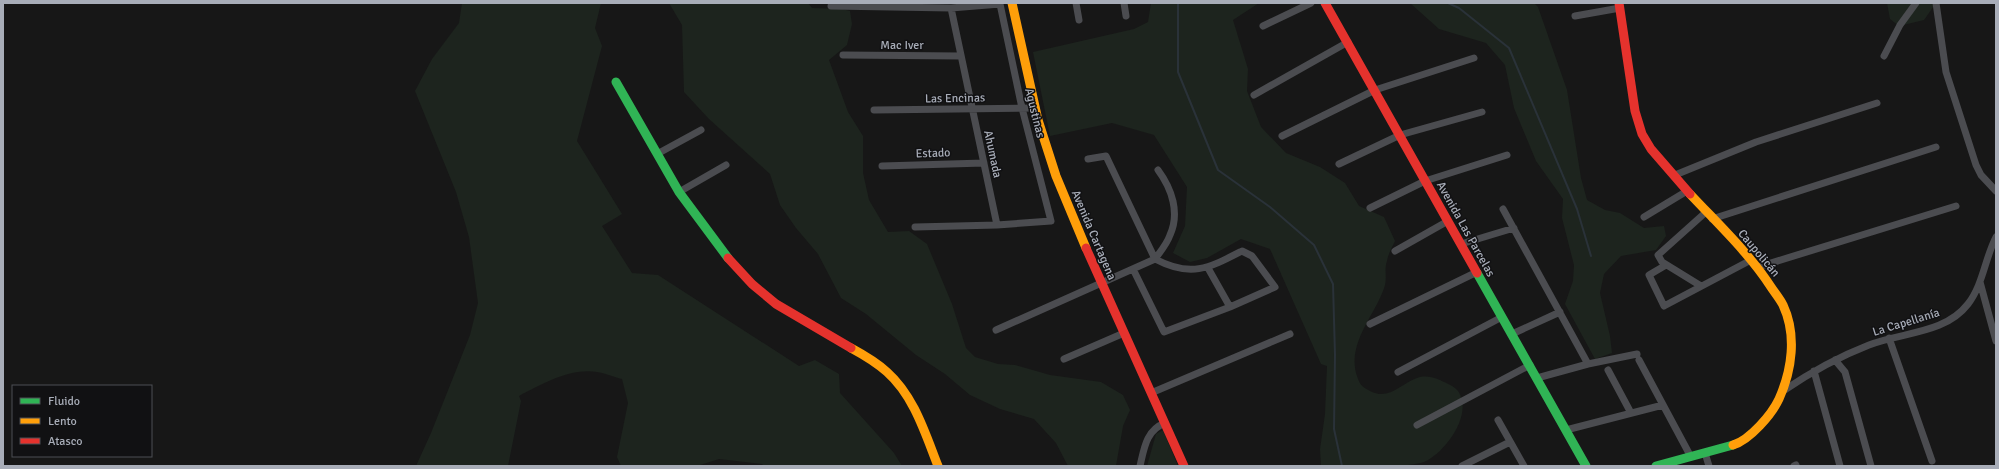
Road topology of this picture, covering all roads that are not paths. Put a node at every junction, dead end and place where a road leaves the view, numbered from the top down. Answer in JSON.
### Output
{"nodes":[{"id":1,"x":1012,"y":3,"type":"edge"},
{"id":2,"x":1076,"y":3,"type":"edge"},
{"id":3,"x":1124,"y":3,"type":"edge"},
{"id":4,"x":1311,"y":3,"type":"edge"},
{"id":5,"x":1325,"y":3,"type":"edge"},
{"id":6,"x":1916,"y":3,"type":"edge"},
{"id":7,"x":1936,"y":3,"type":"edge"},
{"id":8,"x":831,"y":6,"type":"dead end"},
{"id":9,"x":1619,"y":6,"type":"edge"},
{"id":10,"x":951,"y":8,"type":"junction"},
{"id":11,"x":1126,"y":16,"type":"dead end"},
{"id":12,"x":1575,"y":16,"type":"dead end"},
{"id":13,"x":1079,"y":20,"type":"dead end"},
{"id":14,"x":1263,"y":26,"type":"dead end"},
{"id":15,"x":1348,"y":42,"type":"junction"},
{"id":16,"x":843,"y":55,"type":"dead end"},
{"id":17,"x":961,"y":56,"type":"junction"},
{"id":18,"x":1884,"y":56,"type":"dead end"},
{"id":19,"x":1474,"y":58,"type":"dead end"},
{"id":20,"x":616,"y":82,"type":"dead end"},
{"id":21,"x":1374,"y":90,"type":"junction"},
{"id":22,"x":1254,"y":95,"type":"dead end"},
{"id":23,"x":1877,"y":103,"type":"dead end"},
{"id":24,"x":1022,"y":108,"type":"junction"},
{"id":25,"x":1036,"y":108,"type":"junction"},
{"id":26,"x":972,"y":109,"type":"junction"},
{"id":27,"x":874,"y":110,"type":"dead end"},
{"id":28,"x":1482,"y":112,"type":"dead end"},
{"id":29,"x":701,"y":130,"type":"dead end"},
{"id":30,"x":1400,"y":135,"type":"junction"},
{"id":31,"x":1282,"y":136,"type":"dead end"},
{"id":32,"x":1936,"y":147,"type":"dead end"},
{"id":33,"x":657,"y":154,"type":"junction"},
{"id":34,"x":1507,"y":155,"type":"dead end"},
{"id":35,"x":1088,"y":159,"type":"dead end"},
{"id":36,"x":984,"y":163,"type":"junction"},
{"id":37,"x":1339,"y":164,"type":"dead end"},
{"id":38,"x":726,"y":165,"type":"dead end"},
{"id":39,"x":882,"y":166,"type":"dead end"},
{"id":40,"x":1158,"y":170,"type":"dead end"},
{"id":41,"x":1674,"y":175,"type":"junction"},
{"id":42,"x":1425,"y":181,"type":"junction"},
{"id":43,"x":1687,"y":190,"type":"junction"},
{"id":44,"x":1996,"y":191,"type":"edge"},
{"id":45,"x":679,"y":192,"type":"junction"},
{"id":46,"x":1956,"y":206,"type":"dead end"},
{"id":47,"x":1370,"y":208,"type":"dead end"},
{"id":48,"x":1503,"y":209,"type":"dead end"},
{"id":49,"x":1709,"y":215,"type":"junction"},
{"id":50,"x":1644,"y":217,"type":"dead end"},
{"id":51,"x":1448,"y":221,"type":"junction"},
{"id":52,"x":998,"y":225,"type":"junction"},
{"id":53,"x":915,"y":227,"type":"dead end"},
{"id":54,"x":1514,"y":228,"type":"junction"},
{"id":55,"x":1996,"y":237,"type":"edge"},
{"id":56,"x":1461,"y":244,"type":"junction"},
{"id":57,"x":1395,"y":251,"type":"dead end"},
{"id":58,"x":1155,"y":259,"type":"junction"},
{"id":59,"x":1751,"y":260,"type":"junction"},
{"id":60,"x":1666,"y":265,"type":"junction"},
{"id":61,"x":1758,"y":267,"type":"junction"},
{"id":62,"x":1208,"y":268,"type":"junction"},
{"id":63,"x":1133,"y":269,"type":"junction"},
{"id":64,"x":1477,"y":272,"type":"junction"},
{"id":65,"x":1101,"y":282,"type":"junction"},
{"id":66,"x":1980,"y":282,"type":"junction"},
{"id":67,"x":1701,"y":286,"type":"junction"},
{"id":68,"x":1230,"y":307,"type":"junction"},
{"id":69,"x":1560,"y":312,"type":"junction"},
{"id":70,"x":1502,"y":317,"type":"junction"},
{"id":71,"x":1370,"y":324,"type":"dead end"},
{"id":72,"x":996,"y":330,"type":"dead end"},
{"id":73,"x":1124,"y":333,"type":"junction"},
{"id":74,"x":1290,"y":334,"type":"dead end"},
{"id":75,"x":1512,"y":334,"type":"junction"},
{"id":76,"x":1889,"y":338,"type":"junction"},
{"id":77,"x":1996,"y":341,"type":"edge"},
{"id":78,"x":1064,"y":359,"type":"dead end"},
{"id":79,"x":1835,"y":360,"type":"junction"},
{"id":80,"x":1588,"y":364,"type":"junction"},
{"id":81,"x":1530,"y":365,"type":"junction"},
{"id":82,"x":1608,"y":370,"type":"dead end"},
{"id":83,"x":1814,"y":371,"type":"junction"},
{"id":84,"x":1398,"y":372,"type":"dead end"},
{"id":85,"x":1537,"y":378,"type":"junction"},
{"id":86,"x":1784,"y":391,"type":"junction"},
{"id":87,"x":1151,"y":393,"type":"junction"},
{"id":88,"x":1663,"y":405,"type":"junction"},
{"id":89,"x":1631,"y":413,"type":"junction"},
{"id":90,"x":1498,"y":420,"type":"dead end"},
{"id":91,"x":1165,"y":422,"type":"junction"},
{"id":92,"x":1417,"y":425,"type":"dead end"},
{"id":93,"x":1566,"y":430,"type":"junction"},
{"id":94,"x":1510,"y":442,"type":"junction"},
{"id":95,"x":1705,"y":453,"type":"junction"},
{"id":96,"x":1691,"y":457,"type":"junction"},
{"id":97,"x":1932,"y":461,"type":"dead end"},
{"id":98,"x":938,"y":466,"type":"edge"},
{"id":99,"x":1140,"y":466,"type":"edge"},
{"id":100,"x":1184,"y":466,"type":"edge"},
{"id":101,"x":1462,"y":466,"type":"edge"},
{"id":102,"x":1524,"y":466,"type":"edge"},
{"id":103,"x":1586,"y":466,"type":"edge"},
{"id":104,"x":1656,"y":466,"type":"edge"},
{"id":105,"x":1709,"y":466,"type":"edge"},
{"id":106,"x":1840,"y":466,"type":"edge"},
{"id":107,"x":1871,"y":466,"type":"edge"}],
"edges":[{"from":1,"to":25,"type":"street","name":"Avenida Cartagena"},
{"from":2,"to":13,"type":"street"},
{"from":3,"to":11,"type":"street"},
{"from":4,"to":14,"type":"street"},
{"from":5,"to":15,"type":"street","name":"Avenida Las Parcelas"},
{"from":6,"to":18,"type":"street"},
{"from":7,"to":44,"type":"street"},
{"from":8,"to":10,"type":"street"},
{"from":9,"to":12,"type":"street"},
{"from":9,"to":41,"type":"street","name":"Caupolicán"},
{"from":10,"to":17,"type":"street","name":"Ahumada"},
{"from":10,"to":24,"type":"street","name":"Agustinas"},
{"from":15,"to":21,"type":"street","name":"Avenida Las Parcelas"},
{"from":15,"to":22,"type":"street"},
{"from":16,"to":17,"type":"street","name":"Mac Iver"},
{"from":17,"to":26,"type":"street","name":"Ahumada"},
{"from":19,"to":21,"type":"street"},
{"from":20,"to":33,"type":"street"},
{"from":21,"to":30,"type":"street","name":"Avenida Las Parcelas"},
{"from":21,"to":31,"type":"street"},
{"from":23,"to":41,"type":"street"},
{"from":24,"to":25,"type":"street","name":"Las Encinas"},
{"from":24,"to":26,"type":"street","name":"Las Encinas"},
{"from":24,"to":52,"type":"street","name":"Agustinas"},
{"from":25,"to":65,"type":"street","name":"Avenida Cartagena"},
{"from":26,"to":27,"type":"street","name":"Las Encinas"},
{"from":26,"to":36,"type":"street","name":"Ahumada"},
{"from":28,"to":30,"type":"street"},
{"from":29,"to":33,"type":"street"},
{"from":30,"to":37,"type":"street"},
{"from":30,"to":42,"type":"street","name":"Avenida Las Parcelas"},
{"from":32,"to":49,"type":"street"},
{"from":33,"to":45,"type":"street"},
{"from":34,"to":42,"type":"street"},
{"from":35,"to":58,"type":"street"},
{"from":36,"to":39,"type":"street","name":"Estado"},
{"from":36,"to":52,"type":"street","name":"Ahumada"},
{"from":38,"to":45,"type":"street"},
{"from":40,"to":58,"type":"street"},
{"from":41,"to":43,"type":"street","name":"Caupolicán"},
{"from":42,"to":47,"type":"street"},
{"from":42,"to":51,"type":"street","name":"Avenida Las Parcelas"},
{"from":43,"to":49,"type":"street","name":"Caupolicán"},
{"from":43,"to":50,"type":"street"},
{"from":45,"to":98,"type":"street"},
{"from":46,"to":61,"type":"street"},
{"from":48,"to":54,"type":"street"},
{"from":49,"to":59,"type":"street","name":"Caupolicán"},
{"from":49,"to":60,"type":"street"},
{"from":51,"to":56,"type":"street","name":"Avenida Las Parcelas"},
{"from":51,"to":57,"type":"street"},
{"from":52,"to":53,"type":"street"},
{"from":54,"to":56,"type":"street"},
{"from":54,"to":69,"type":"street"},
{"from":55,"to":66,"type":"street","name":"La Capellanía"},
{"from":56,"to":64,"type":"street","name":"Avenida Las Parcelas"},
{"from":58,"to":62,"type":"street"},
{"from":58,"to":63,"type":"street"},
{"from":59,"to":61,"type":"street","name":"Caupolicán"},
{"from":59,"to":67,"type":"street"},
{"from":60,"to":67,"type":"street"},
{"from":60,"to":67,"type":"street"},
{"from":61,"to":86,"type":"street","name":"Caupolicán"},
{"from":62,"to":68,"type":"street"},
{"from":62,"to":68,"type":"street"},
{"from":63,"to":65,"type":"street"},
{"from":63,"to":68,"type":"street"},
{"from":64,"to":70,"type":"street","name":"Avenida Las Parcelas"},
{"from":64,"to":71,"type":"street"},
{"from":65,"to":72,"type":"street"},
{"from":65,"to":73,"type":"street","name":"Avenida Cartagena"},
{"from":66,"to":76,"type":"street","name":"La Capellanía"},
{"from":66,"to":77,"type":"street"},
{"from":69,"to":75,"type":"street"},
{"from":69,"to":80,"type":"street"},
{"from":70,"to":75,"type":"street","name":"Avenida Las Parcelas"},
{"from":70,"to":84,"type":"street"},
{"from":73,"to":78,"type":"street"},
{"from":73,"to":87,"type":"street","name":"Avenida Cartagena"},
{"from":74,"to":87,"type":"street"},
{"from":75,"to":81,"type":"street","name":"Avenida Las Parcelas"},
{"from":76,"to":79,"type":"street","name":"La Capellanía"},
{"from":76,"to":97,"type":"street"},
{"from":79,"to":83,"type":"street","name":"La Capellanía"},
{"from":79,"to":107,"type":"street"},
{"from":80,"to":85,"type":"street"},
{"from":80,"to":88,"type":"street"},
{"from":81,"to":85,"type":"street","name":"Avenida Las Parcelas"},
{"from":81,"to":92,"type":"street"},
{"from":82,"to":89,"type":"street"},
{"from":83,"to":86,"type":"street","name":"La Capellanía"},
{"from":83,"to":106,"type":"street"},
{"from":85,"to":93,"type":"street","name":"Avenida Las Parcelas"},
{"from":86,"to":95,"type":"street","name":"Caupolicán"},
{"from":87,"to":91,"type":"street","name":"Avenida Cartagena"},
{"from":88,"to":89,"type":"street"},
{"from":88,"to":96,"type":"street"},
{"from":89,"to":93,"type":"street"},
{"from":90,"to":94,"type":"street"},
{"from":91,"to":99,"type":"street"},
{"from":91,"to":100,"type":"street","name":"Avenida Cartagena"},
{"from":93,"to":103,"type":"street","name":"Avenida Las Parcelas"},
{"from":94,"to":101,"type":"street"},
{"from":94,"to":102,"type":"street"},
{"from":95,"to":96,"type":"street","name":"Caupolicán"},
{"from":95,"to":105,"type":"street"},
{"from":96,"to":104,"type":"street","name":"Caupolicán"}]}
